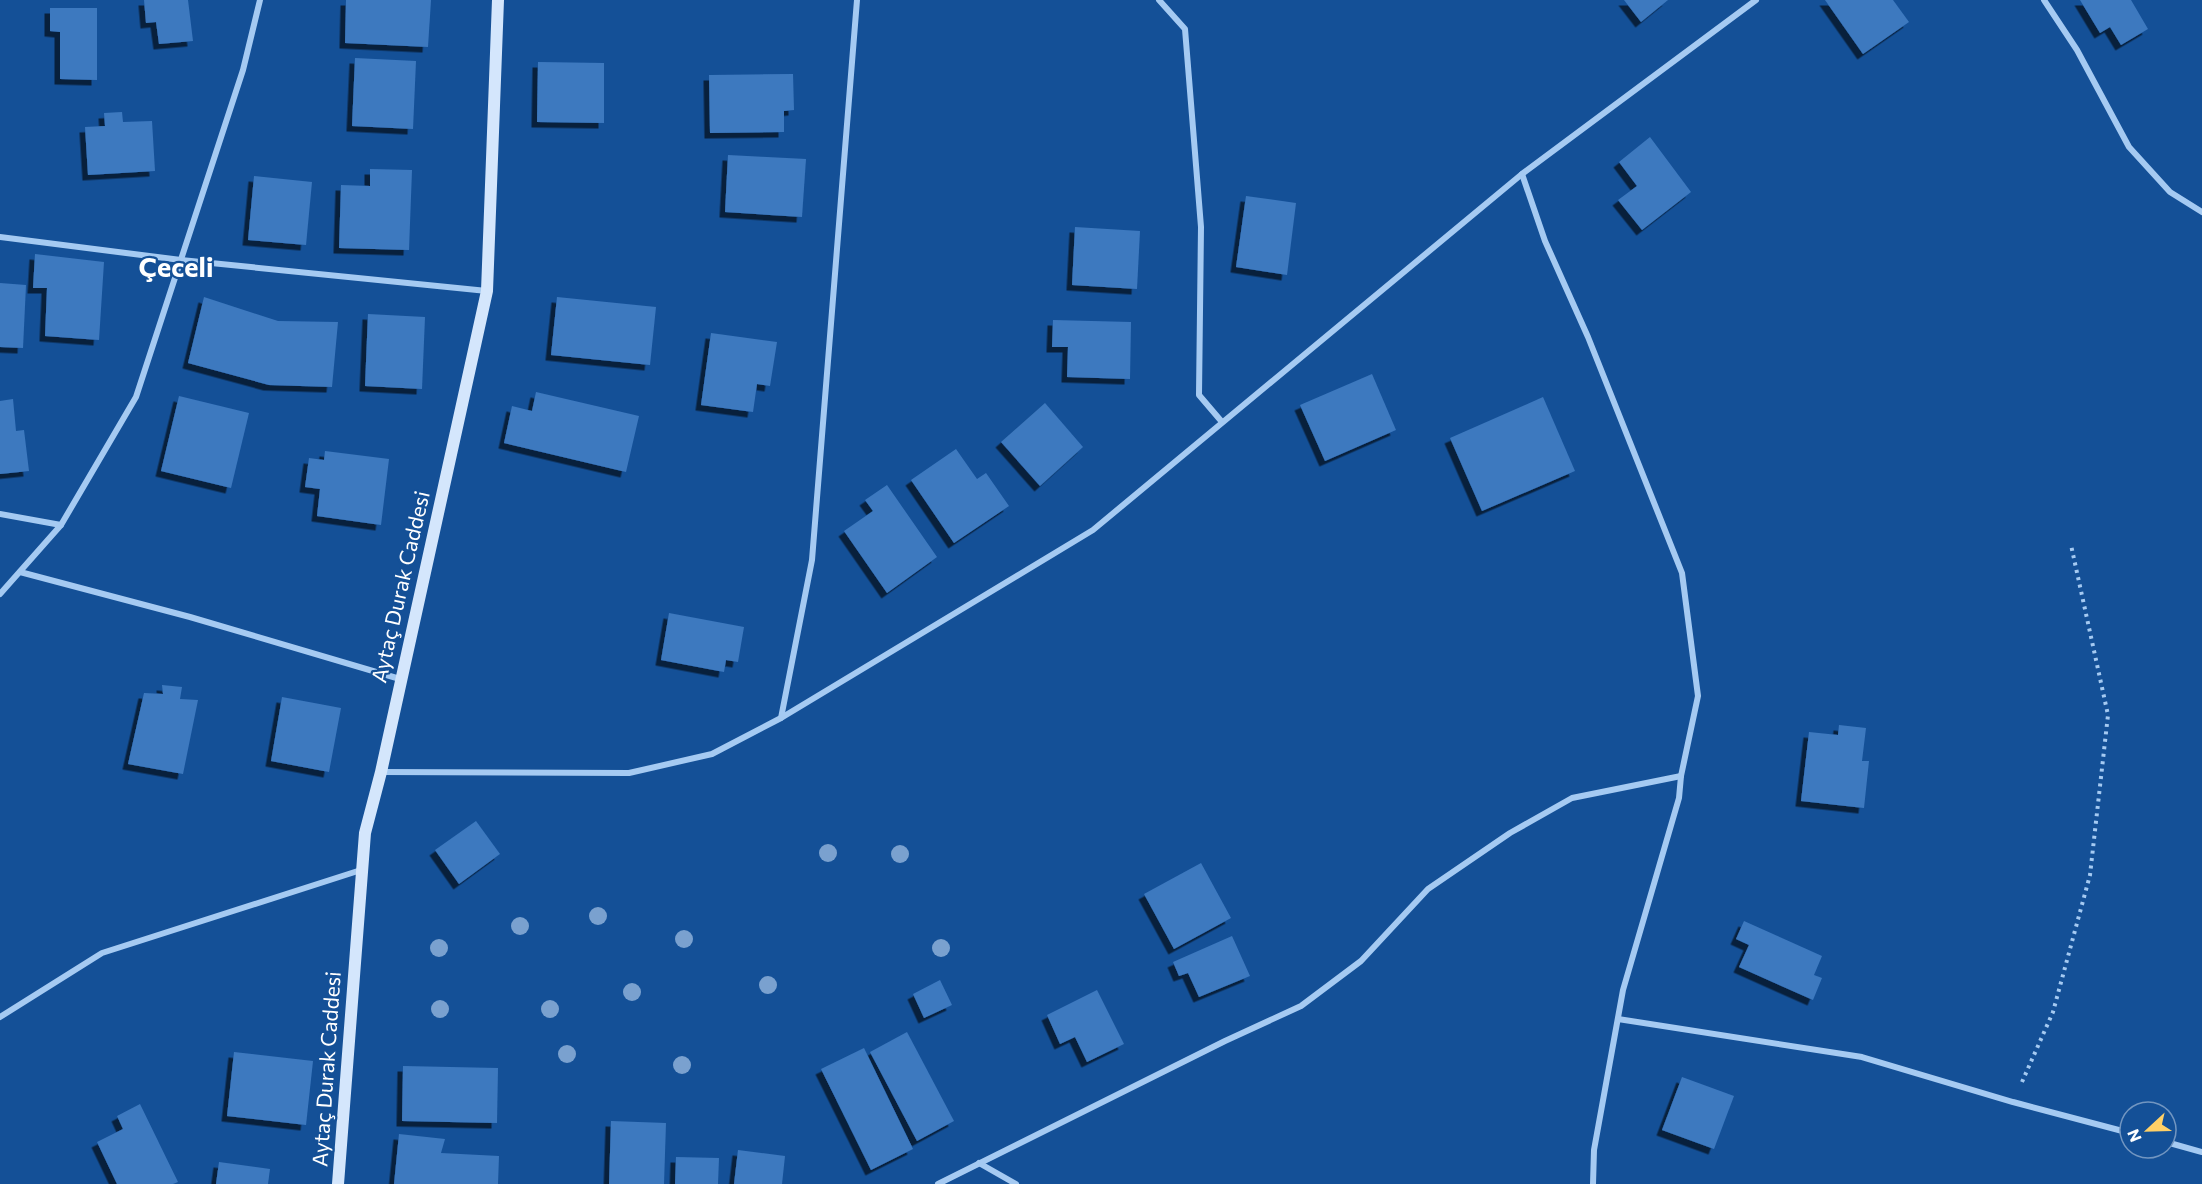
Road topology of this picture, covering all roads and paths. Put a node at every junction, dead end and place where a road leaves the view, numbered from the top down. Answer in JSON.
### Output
{"nodes":[{"id":1,"x":260,"y":0,"type":"edge"},
{"id":2,"x":498,"y":0,"type":"edge"},
{"id":3,"x":857,"y":0,"type":"edge"},
{"id":4,"x":1159,"y":0,"type":"edge"},
{"id":5,"x":1756,"y":0,"type":"edge"},
{"id":6,"x":2044,"y":0,"type":"edge"},
{"id":7,"x":1522,"y":174,"type":"junction"},
{"id":8,"x":2202,"y":212,"type":"edge"},
{"id":9,"x":0,"y":237,"type":"edge"},
{"id":10,"x":181,"y":260,"type":"junction"},
{"id":11,"x":487,"y":291,"type":"junction"},
{"id":12,"x":1222,"y":422,"type":"junction"},
{"id":13,"x":0,"y":514,"type":"edge"},
{"id":14,"x":62,"y":525,"type":"junction"},
{"id":15,"x":2071,"y":545,"type":"dead end"},
{"id":16,"x":20,"y":572,"type":"junction"},
{"id":17,"x":0,"y":594,"type":"edge"},
{"id":18,"x":400,"y":679,"type":"junction"},
{"id":19,"x":781,"y":718,"type":"junction"},
{"id":20,"x":381,"y":772,"type":"junction"},
{"id":21,"x":1681,"y":776,"type":"junction"},
{"id":22,"x":362,"y":870,"type":"junction"},
{"id":23,"x":0,"y":1017,"type":"edge"},
{"id":24,"x":1618,"y":1019,"type":"junction"},
{"id":25,"x":2013,"y":1102,"type":"junction"},
{"id":26,"x":2118,"y":1130,"type":"edge"},
{"id":27,"x":2178,"y":1145,"type":"edge"},
{"id":28,"x":2202,"y":1152,"type":"edge"},
{"id":29,"x":979,"y":1163,"type":"junction"},
{"id":30,"x":338,"y":1184,"type":"edge"},
{"id":31,"x":938,"y":1184,"type":"edge"},
{"id":32,"x":1016,"y":1184,"type":"edge"},
{"id":33,"x":1593,"y":1184,"type":"edge"}],
"edges":[{"from":1,"to":10,"type":"street"},
{"from":2,"to":11,"type":"main road","name":"Aytaç Durak Caddesi"},
{"from":3,"to":19,"type":"street"},
{"from":4,"to":12,"type":"street"},
{"from":5,"to":7,"type":"street"},
{"from":6,"to":8,"type":"street"},
{"from":7,"to":12,"type":"street"},
{"from":7,"to":21,"type":"street"},
{"from":9,"to":10,"type":"street"},
{"from":10,"to":11,"type":"street"},
{"from":10,"to":14,"type":"street"},
{"from":11,"to":18,"type":"main road","name":"Aytaç Durak Caddesi"},
{"from":12,"to":19,"type":"street"},
{"from":13,"to":14,"type":"street"},
{"from":14,"to":16,"type":"street"},
{"from":15,"to":25,"type":"path"},
{"from":16,"to":17,"type":"street"},
{"from":16,"to":18,"type":"street"},
{"from":18,"to":20,"type":"main road","name":"Aytaç Durak Caddesi"},
{"from":19,"to":20,"type":"street"},
{"from":20,"to":22,"type":"main road","name":"Aytaç Durak Caddesi"},
{"from":21,"to":24,"type":"street"},
{"from":21,"to":29,"type":"street"},
{"from":22,"to":23,"type":"street"},
{"from":22,"to":30,"type":"main road","name":"Aytaç Durak Caddesi"},
{"from":24,"to":25,"type":"street"},
{"from":24,"to":33,"type":"street"},
{"from":25,"to":26,"type":"street"},
{"from":27,"to":28,"type":"street"},
{"from":29,"to":31,"type":"street"},
{"from":29,"to":32,"type":"street"}]}
